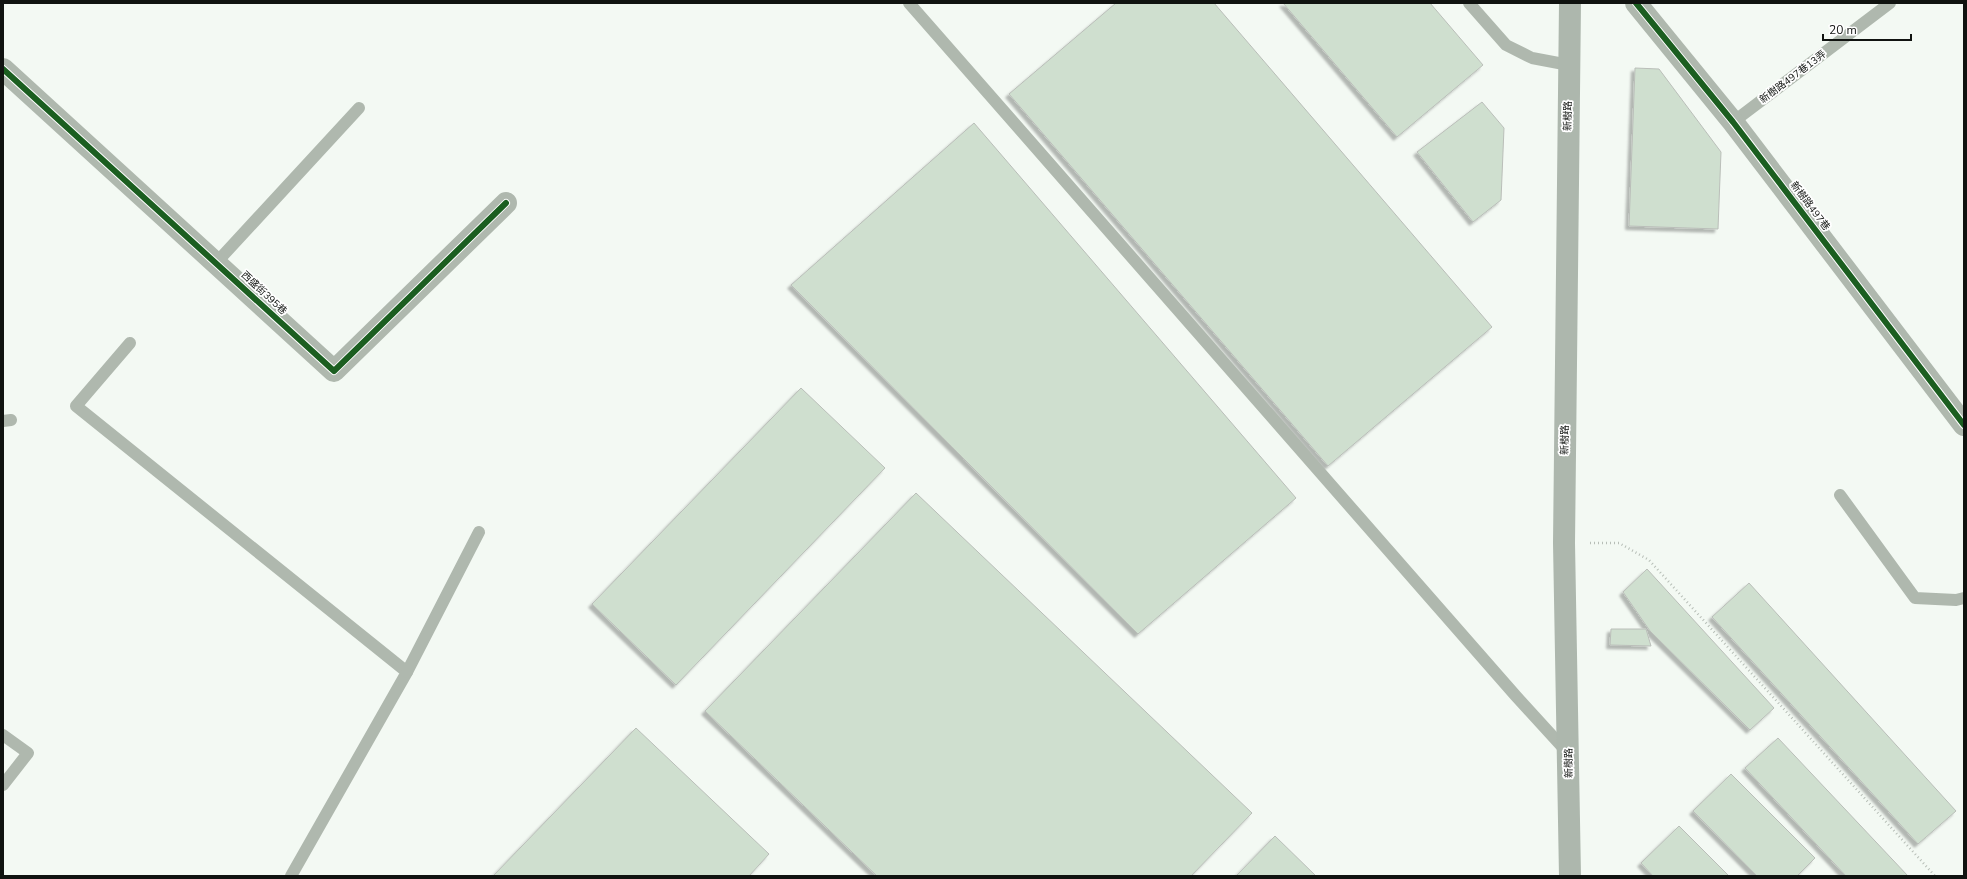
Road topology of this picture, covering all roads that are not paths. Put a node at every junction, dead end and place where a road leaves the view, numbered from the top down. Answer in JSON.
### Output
{"nodes":[{"id":1,"x":909,"y":3,"type":"edge"},
{"id":2,"x":1469,"y":3,"type":"edge"},
{"id":3,"x":1570,"y":3,"type":"edge"},
{"id":4,"x":1636,"y":3,"type":"edge"},
{"id":5,"x":1890,"y":3,"type":"edge"},
{"id":6,"x":1569,"y":65,"type":"junction"},
{"id":7,"x":3,"y":69,"type":"edge"},
{"id":8,"x":359,"y":108,"type":"dead end"},
{"id":9,"x":1733,"y":122,"type":"junction"},
{"id":10,"x":506,"y":203,"type":"dead end"},
{"id":11,"x":216,"y":262,"type":"junction"},
{"id":12,"x":130,"y":343,"type":"dead end"},
{"id":13,"x":1964,"y":425,"type":"edge"},
{"id":14,"x":1840,"y":495,"type":"dead end"},
{"id":15,"x":479,"y":532,"type":"dead end"},
{"id":16,"x":1964,"y":598,"type":"edge"},
{"id":17,"x":406,"y":672,"type":"junction"},
{"id":18,"x":3,"y":734,"type":"edge"},
{"id":19,"x":1569,"y":755,"type":"junction"},
{"id":20,"x":3,"y":785,"type":"edge"},
{"id":21,"x":292,"y":876,"type":"edge"},
{"id":22,"x":1570,"y":876,"type":"edge"}],
"edges":[{"from":1,"to":19,"type":"lane"},
{"from":2,"to":6,"type":"lane"},
{"from":3,"to":6,"type":"main road","name":"新樹路"},
{"from":4,"to":9,"type":"street","name":"新樹路497巷"},
{"from":5,"to":9,"type":"lane","name":"新樹路497巷13弄"},
{"from":6,"to":19,"type":"main road","name":"新樹路"},
{"from":7,"to":11,"type":"street","name":"西盛街395巷"},
{"from":8,"to":11,"type":"lane"},
{"from":9,"to":13,"type":"street","name":"新樹路497巷"},
{"from":10,"to":11,"type":"street","name":"西盛街395巷"},
{"from":12,"to":17,"type":"lane"},
{"from":14,"to":16,"type":"lane"},
{"from":15,"to":17,"type":"lane"},
{"from":17,"to":21,"type":"lane"},
{"from":18,"to":20,"type":"lane"},
{"from":19,"to":22,"type":"main road","name":"新樹路"}]}
